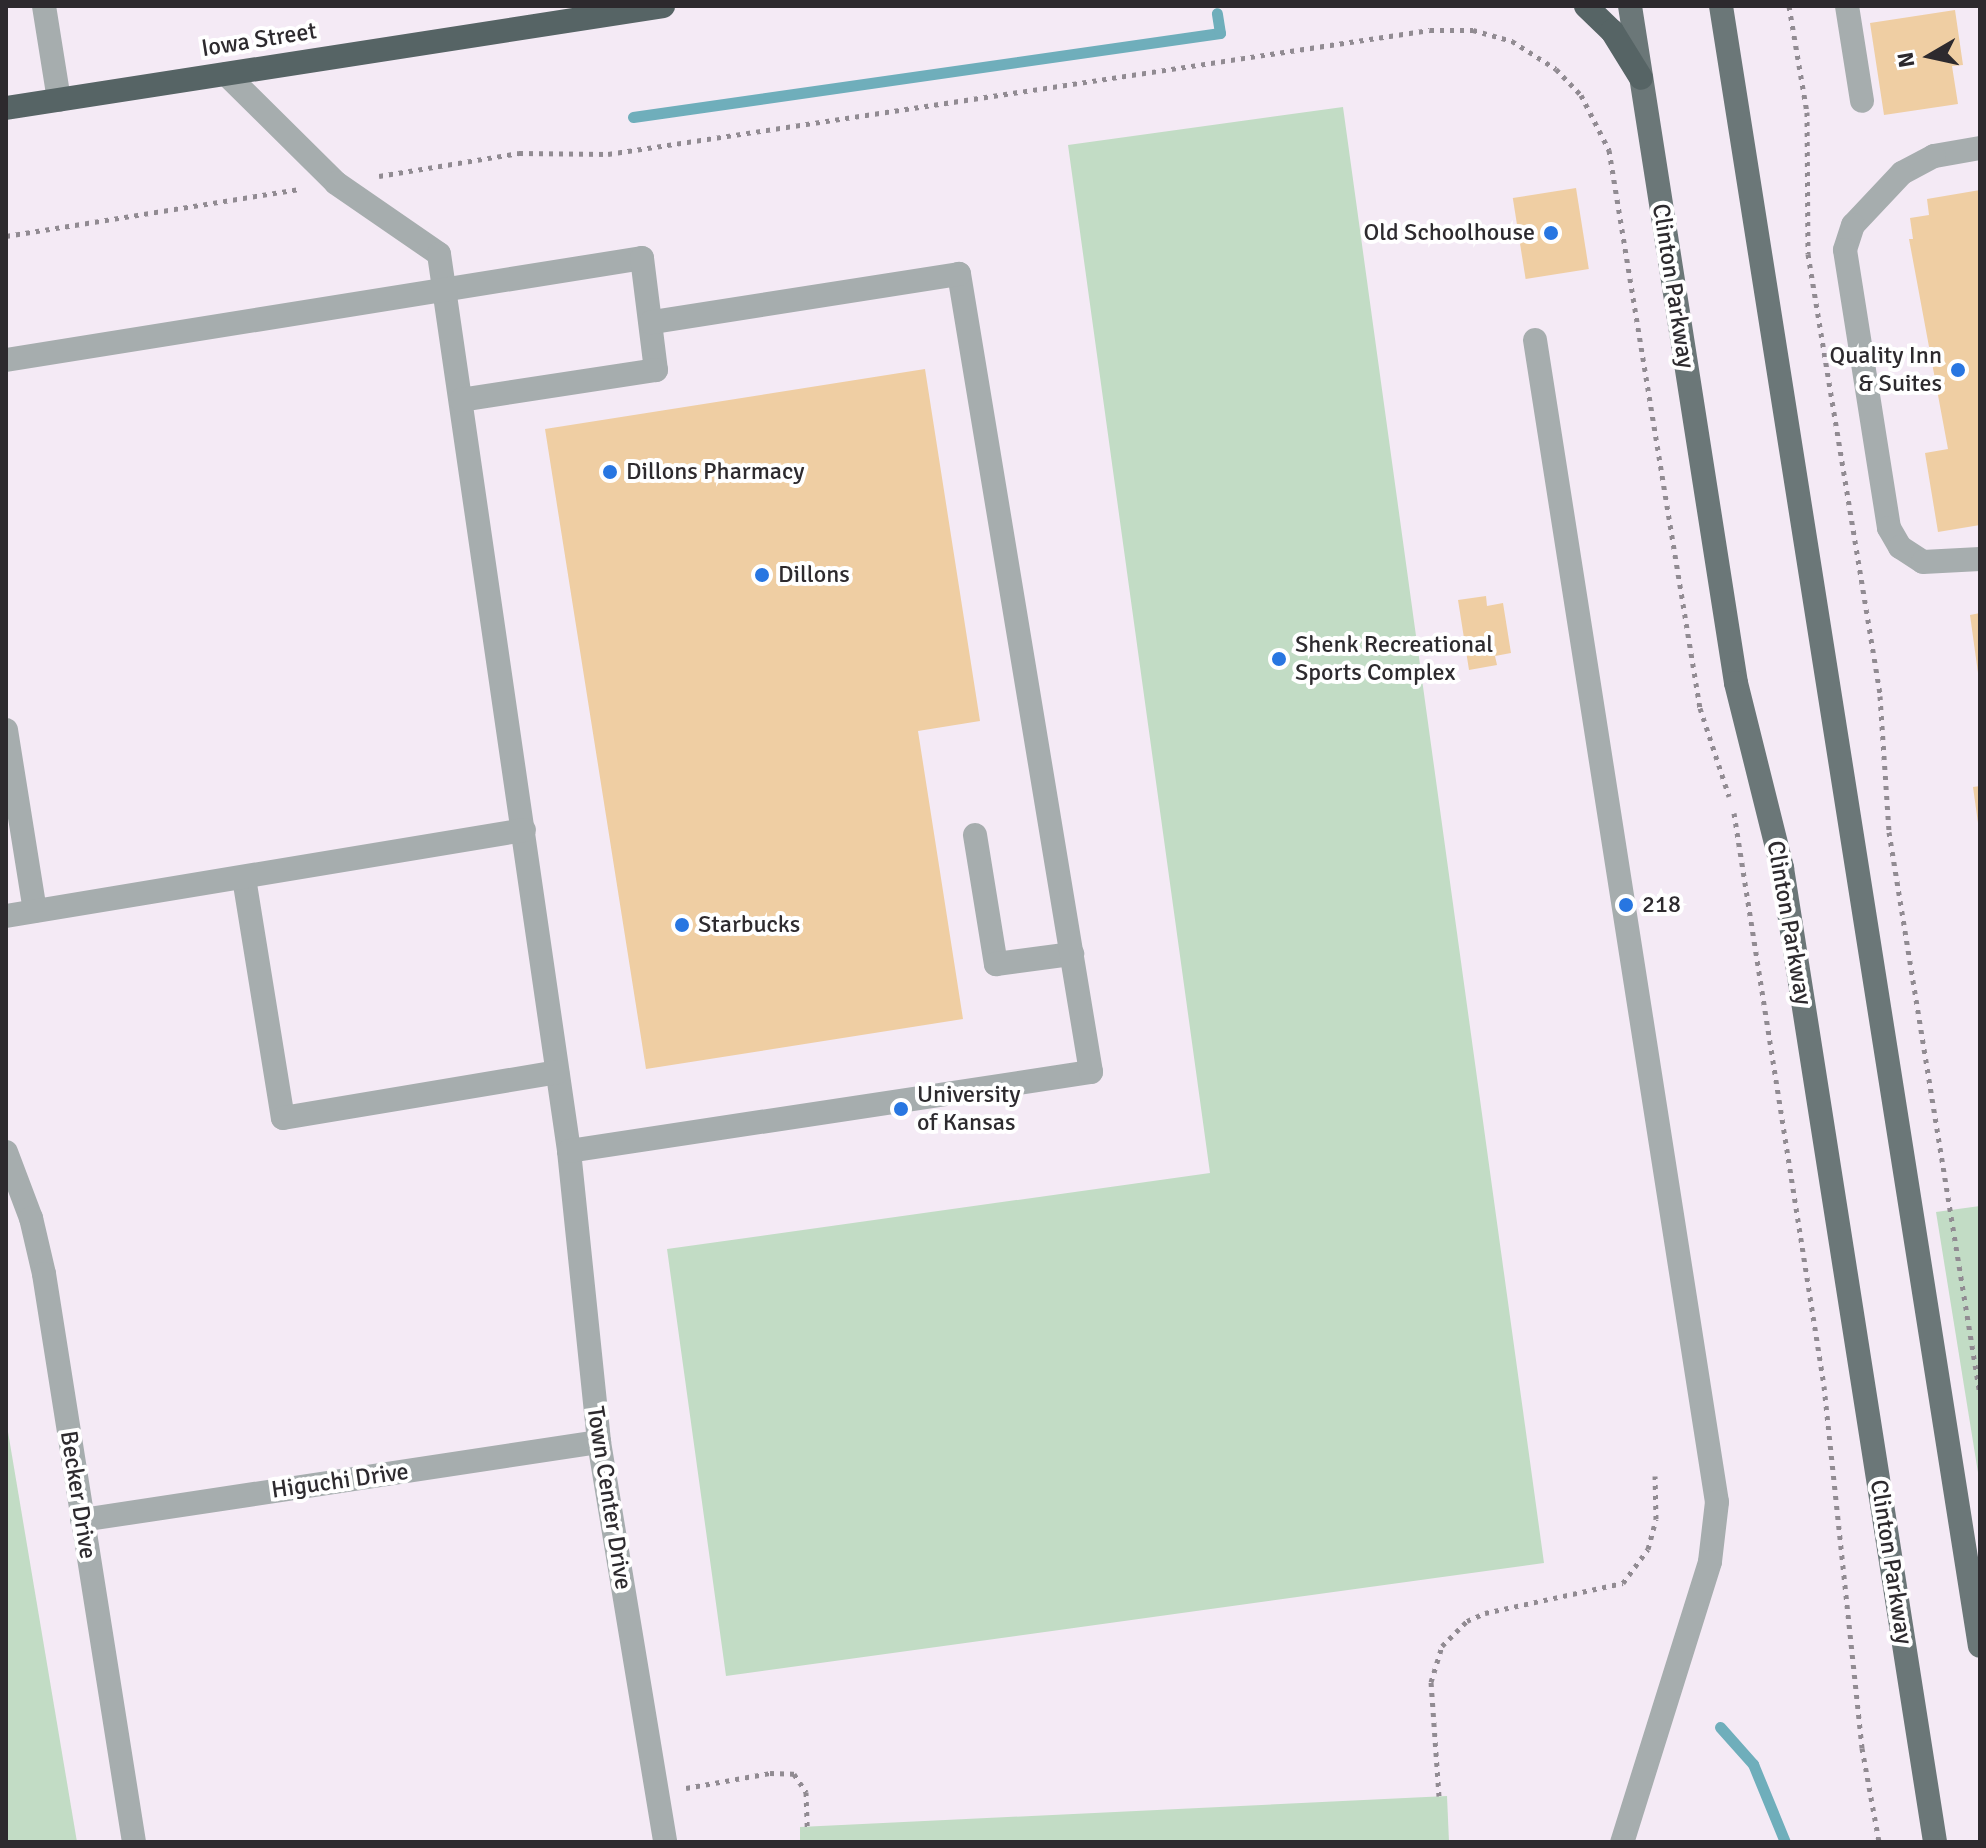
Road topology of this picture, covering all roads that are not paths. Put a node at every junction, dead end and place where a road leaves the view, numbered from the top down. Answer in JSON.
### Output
{"nodes":[{"id":1,"x":44,"y":6,"type":"edge"},
{"id":2,"x":663,"y":6,"type":"edge"},
{"id":3,"x":1586,"y":6,"type":"edge"},
{"id":4,"x":1630,"y":6,"type":"edge"},
{"id":5,"x":1721,"y":6,"type":"edge"},
{"id":6,"x":1847,"y":6,"type":"edge"},
{"id":7,"x":548,"y":15,"type":"edge"},
{"id":8,"x":226,"y":74,"type":"junction"},
{"id":9,"x":1641,"y":78,"type":"junction"},
{"id":10,"x":59,"y":100,"type":"junction"},
{"id":11,"x":1862,"y":101,"type":"dead end"},
{"id":12,"x":6,"y":108,"type":"edge"},
{"id":13,"x":1980,"y":148,"type":"edge"},
{"id":14,"x":445,"y":290,"type":"junction"},
{"id":15,"x":651,"y":322,"type":"junction"},
{"id":16,"x":1535,"y":340,"type":"dead end"},
{"id":17,"x":6,"y":360,"type":"edge"},
{"id":18,"x":461,"y":400,"type":"junction"},
{"id":19,"x":1980,"y":559,"type":"edge"},
{"id":20,"x":6,"y":730,"type":"edge"},
{"id":21,"x":12,"y":806,"type":"edge"},
{"id":22,"x":524,"y":830,"type":"junction"},
{"id":23,"x":975,"y":835,"type":"dead end"},
{"id":24,"x":244,"y":878,"type":"junction"},
{"id":25,"x":35,"y":911,"type":"junction"},
{"id":26,"x":6,"y":916,"type":"edge"},
{"id":27,"x":1072,"y":954,"type":"junction"},
{"id":28,"x":557,"y":1072,"type":"junction"},
{"id":29,"x":569,"y":1151,"type":"junction"},
{"id":30,"x":6,"y":1152,"type":"edge"},
{"id":31,"x":599,"y":1442,"type":"junction"},
{"id":32,"x":82,"y":1520,"type":"junction"},
{"id":33,"x":1980,"y":1646,"type":"edge"},
{"id":34,"x":134,"y":1842,"type":"edge"},
{"id":35,"x":665,"y":1842,"type":"edge"},
{"id":36,"x":1622,"y":1842,"type":"edge"},
{"id":37,"x":1935,"y":1842,"type":"edge"}],
"edges":[{"from":1,"to":10,"type":"street"},
{"from":2,"to":7,"type":"highway","name":"Iowa Street"},
{"from":3,"to":9,"type":"highway"},
{"from":4,"to":9,"type":"main road","name":"Clinton Parkway"},
{"from":5,"to":33,"type":"main road"},
{"from":6,"to":11,"type":"street"},
{"from":7,"to":8,"type":"highway","name":"Iowa Street"},
{"from":8,"to":10,"type":"highway","name":"Iowa Street"},
{"from":8,"to":14,"type":"street","name":"Town Center Drive"},
{"from":9,"to":37,"type":"main road","name":"Clinton Parkway"},
{"from":10,"to":12,"type":"highway","name":"Iowa Street"},
{"from":13,"to":19,"type":"street"},
{"from":14,"to":15,"type":"street"},
{"from":14,"to":17,"type":"street"},
{"from":14,"to":18,"type":"street","name":"Town Center Drive"},
{"from":15,"to":18,"type":"street"},
{"from":15,"to":27,"type":"street"},
{"from":16,"to":36,"type":"street"},
{"from":18,"to":22,"type":"street","name":"Town Center Drive"},
{"from":20,"to":21,"type":"street"},
{"from":21,"to":25,"type":"street"},
{"from":22,"to":24,"type":"street"},
{"from":22,"to":28,"type":"street","name":"Town Center Drive"},
{"from":23,"to":27,"type":"street"},
{"from":24,"to":25,"type":"street"},
{"from":24,"to":28,"type":"street"},
{"from":25,"to":26,"type":"street"},
{"from":27,"to":29,"type":"street"},
{"from":28,"to":29,"type":"street","name":"Town Center Drive"},
{"from":29,"to":31,"type":"street","name":"Town Center Drive"},
{"from":30,"to":32,"type":"street","name":"Becker Drive"},
{"from":31,"to":32,"type":"street","name":"Higuchi Drive"},
{"from":31,"to":35,"type":"street","name":"Town Center Drive"},
{"from":32,"to":34,"type":"street","name":"Becker Drive"}]}
